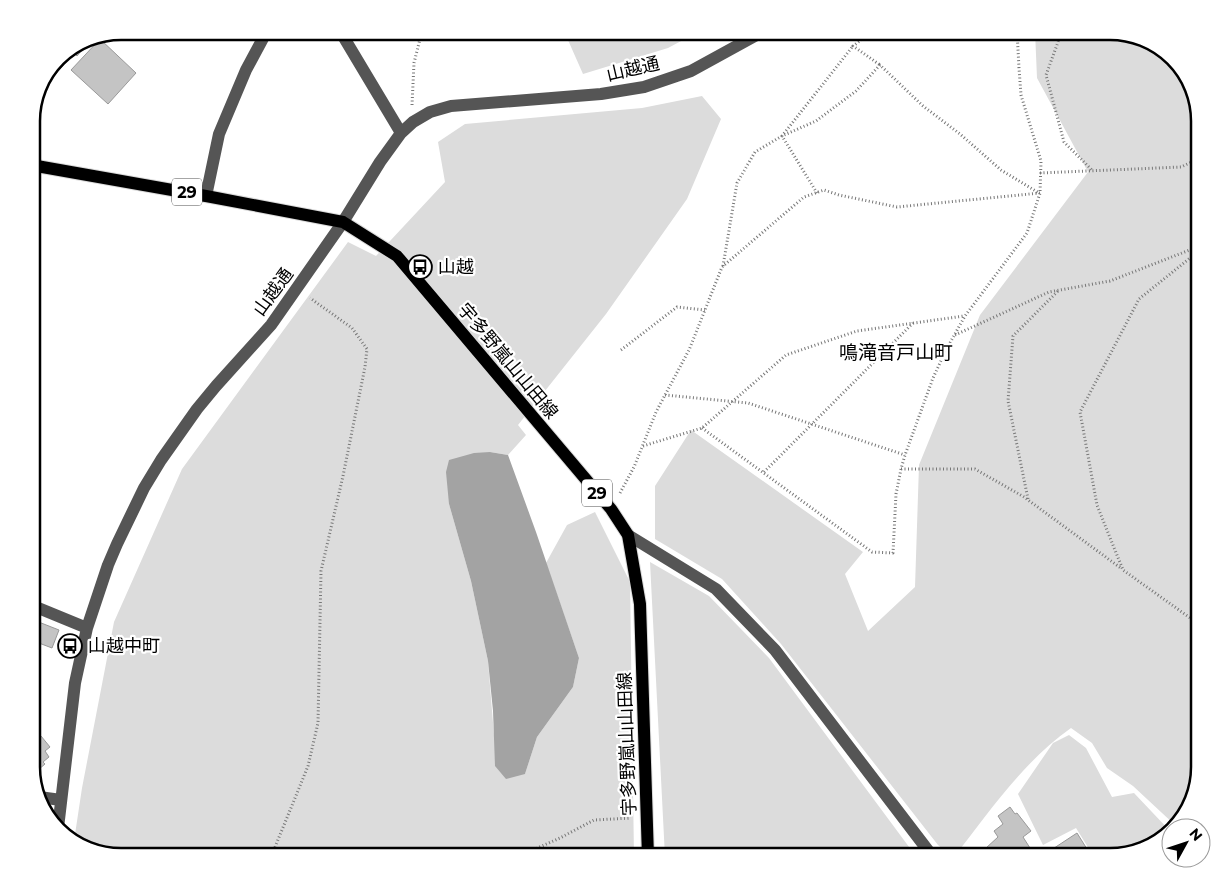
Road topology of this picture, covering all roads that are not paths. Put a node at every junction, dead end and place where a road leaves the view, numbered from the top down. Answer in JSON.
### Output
{"nodes":[{"id":1,"x":263,"y":40,"type":"edge"},
{"id":2,"x":345,"y":40,"type":"edge"},
{"id":3,"x":748,"y":40,"type":"edge"},
{"id":4,"x":401,"y":132,"type":"junction"},
{"id":5,"x":40,"y":166,"type":"edge"},
{"id":6,"x":206,"y":196,"type":"junction"},
{"id":7,"x":343,"y":222,"type":"junction"},
{"id":8,"x":628,"y":535,"type":"junction"},
{"id":9,"x":40,"y":609,"type":"edge"},
{"id":10,"x":87,"y":628,"type":"junction"},
{"id":11,"x":46,"y":799,"type":"edge"},
{"id":12,"x":61,"y":800,"type":"junction"},
{"id":13,"x":59,"y":819,"type":"edge"},
{"id":14,"x":648,"y":848,"type":"edge"},
{"id":15,"x":926,"y":848,"type":"edge"}],
"edges":[{"from":1,"to":6,"type":"street"},
{"from":2,"to":4,"type":"street"},
{"from":3,"to":4,"type":"street","name":"山越通"},
{"from":4,"to":7,"type":"street","name":"山越通"},
{"from":5,"to":6,"type":"main road","name":"宇多野嵐山山田線","number":"29"},
{"from":6,"to":7,"type":"main road","name":"宇多野嵐山山田線","number":"29"},
{"from":7,"to":8,"type":"main road","name":"宇多野嵐山山田線","number":"29"},
{"from":7,"to":10,"type":"street","name":"山越通"},
{"from":8,"to":14,"type":"main road","name":"宇多野嵐山山田線","number":"29"},
{"from":8,"to":15,"type":"street"},
{"from":9,"to":10,"type":"street"},
{"from":10,"to":12,"type":"street","name":"山越通"},
{"from":11,"to":12,"type":"street"},
{"from":12,"to":13,"type":"street","name":"山越通"}]}
